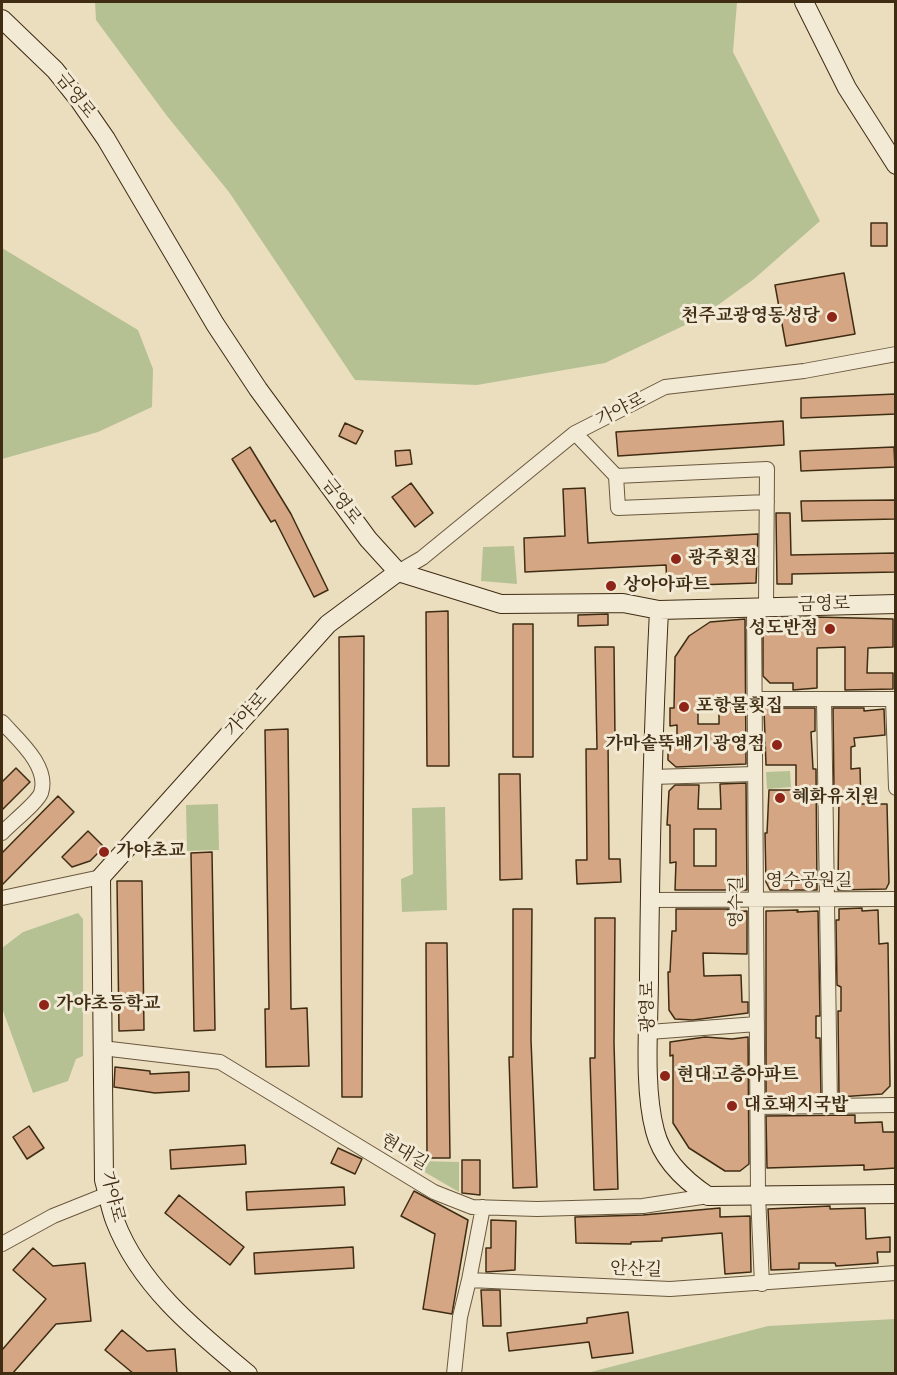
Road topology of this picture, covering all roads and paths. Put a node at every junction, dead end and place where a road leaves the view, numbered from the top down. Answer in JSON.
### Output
{"nodes":[{"id":1,"x":804,"y":2,"type":"edge"},
{"id":2,"x":2,"y":18,"type":"edge"},
{"id":3,"x":896,"y":165,"type":"edge"},
{"id":4,"x":896,"y":354,"type":"edge"},
{"id":5,"x":576,"y":433,"type":"junction"},
{"id":6,"x":616,"y":476,"type":"junction"},
{"id":7,"x":767,"y":502,"type":"junction"},
{"id":8,"x":398,"y":572,"type":"junction"},
{"id":9,"x":896,"y":604,"type":"edge"},
{"id":10,"x":760,"y":605,"type":"junction"},
{"id":11,"x":659,"y":610,"type":"junction"},
{"id":12,"x":755,"y":699,"type":"junction"},
{"id":13,"x":824,"y":699,"type":"junction"},
{"id":14,"x":894,"y":699,"type":"edge"},
{"id":15,"x":2,"y":722,"type":"edge"},
{"id":16,"x":895,"y":766,"type":"edge"},
{"id":17,"x":756,"y":774,"type":"junction"},
{"id":18,"x":651,"y":777,"type":"junction"},
{"id":19,"x":896,"y":788,"type":"edge"},
{"id":20,"x":2,"y":833,"type":"edge"},
{"id":21,"x":100,"y":877,"type":"junction"},
{"id":22,"x":2,"y":898,"type":"edge"},
{"id":23,"x":896,"y":899,"type":"edge"},
{"id":24,"x":650,"y":900,"type":"junction"},
{"id":25,"x":756,"y":900,"type":"junction"},
{"id":26,"x":828,"y":900,"type":"junction"},
{"id":27,"x":757,"y":1024,"type":"junction"},
{"id":28,"x":649,"y":1032,"type":"junction"},
{"id":29,"x":102,"y":1048,"type":"junction"},
{"id":30,"x":830,"y":1105,"type":"junction"},
{"id":31,"x":896,"y":1105,"type":"edge"},
{"id":32,"x":758,"y":1107,"type":"junction"},
{"id":33,"x":108,"y":1194,"type":"junction"},
{"id":34,"x":896,"y":1194,"type":"edge"},
{"id":35,"x":758,"y":1195,"type":"junction"},
{"id":36,"x":708,"y":1196,"type":"junction"},
{"id":37,"x":483,"y":1208,"type":"junction"},
{"id":38,"x":2,"y":1244,"type":"edge"},
{"id":39,"x":896,"y":1273,"type":"edge"},
{"id":40,"x":469,"y":1280,"type":"junction"},
{"id":41,"x":762,"y":1284,"type":"junction"},
{"id":42,"x":248,"y":1374,"type":"edge"},
{"id":43,"x":454,"y":1374,"type":"edge"}],
"edges":[{"from":1,"to":3,"type":"street"},
{"from":2,"to":8,"type":"street","name":"금영로"},
{"from":4,"to":5,"type":"street","name":"가야로"},
{"from":5,"to":6,"type":"street"},
{"from":5,"to":8,"type":"street","name":"가야로"},
{"from":6,"to":7,"type":"street"},
{"from":6,"to":7,"type":"street","name":"영수길"},
{"from":7,"to":10,"type":"street","name":"영수길"},
{"from":8,"to":11,"type":"street","name":"금영로"},
{"from":8,"to":21,"type":"street","name":"가야로"},
{"from":9,"to":10,"type":"street","name":"금영로"},
{"from":10,"to":11,"type":"street","name":"금영로"},
{"from":10,"to":12,"type":"street","name":"영수길"},
{"from":11,"to":18,"type":"street","name":"광영로"},
{"from":12,"to":13,"type":"street"},
{"from":12,"to":17,"type":"street","name":"영수길"},
{"from":13,"to":14,"type":"street"},
{"from":13,"to":26,"type":"street"},
{"from":14,"to":16,"type":"street"},
{"from":15,"to":20,"type":"street"},
{"from":16,"to":19,"type":"street"},
{"from":17,"to":18,"type":"street"},
{"from":17,"to":25,"type":"street","name":"영수길"},
{"from":18,"to":24,"type":"street","name":"광영로"},
{"from":21,"to":22,"type":"street"},
{"from":21,"to":29,"type":"street","name":"가야로"},
{"from":23,"to":26,"type":"street","name":"영수공원길"},
{"from":24,"to":25,"type":"street","name":"영수공원길"},
{"from":24,"to":28,"type":"street","name":"광영로"},
{"from":25,"to":26,"type":"street","name":"영수공원길"},
{"from":25,"to":27,"type":"street","name":"영수길"},
{"from":26,"to":30,"type":"street"},
{"from":27,"to":28,"type":"street"},
{"from":27,"to":32,"type":"street","name":"영수길"},
{"from":28,"to":36,"type":"street","name":"광영로"},
{"from":29,"to":33,"type":"street","name":"가야로"},
{"from":29,"to":37,"type":"street","name":"현대길"},
{"from":30,"to":31,"type":"street"},
{"from":30,"to":32,"type":"street"},
{"from":32,"to":35,"type":"street","name":"영수길"},
{"from":33,"to":38,"type":"street"},
{"from":33,"to":42,"type":"street","name":"가야로"},
{"from":34,"to":35,"type":"street"},
{"from":35,"to":36,"type":"street"},
{"from":35,"to":41,"type":"street","name":"영수길"},
{"from":36,"to":37,"type":"street","name":"현대길"},
{"from":37,"to":40,"type":"street"},
{"from":39,"to":41,"type":"street","name":"안산길"},
{"from":40,"to":41,"type":"street","name":"안산길"},
{"from":40,"to":43,"type":"street"}]}
